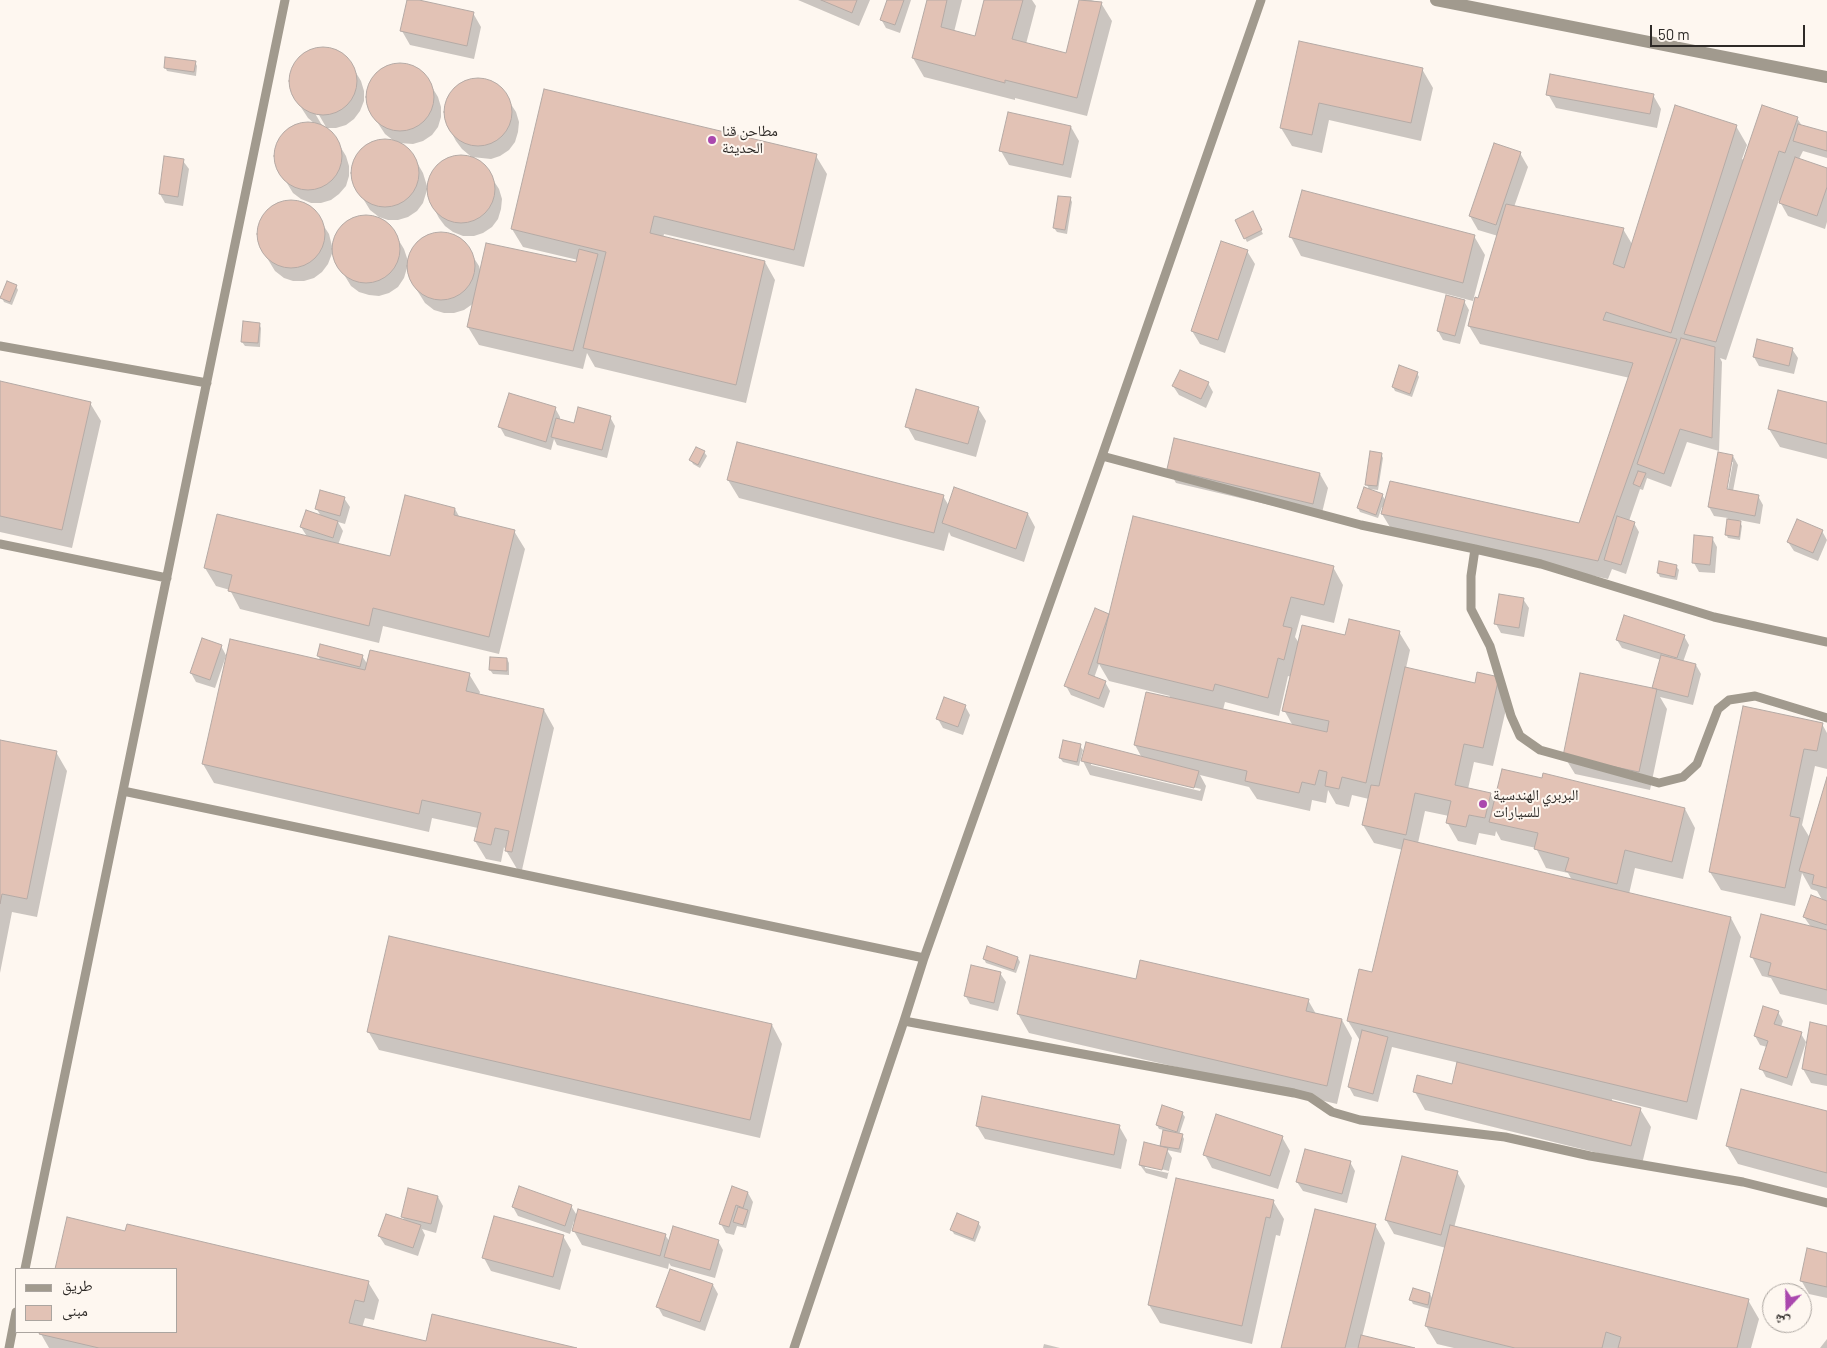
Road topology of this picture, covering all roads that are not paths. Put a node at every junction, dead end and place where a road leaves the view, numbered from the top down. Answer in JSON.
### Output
{"nodes":[{"id":1,"x":285,"y":0,"type":"edge"},
{"id":2,"x":1261,"y":0,"type":"edge"},
{"id":3,"x":1436,"y":0,"type":"edge"},
{"id":4,"x":1827,"y":77,"type":"edge"},
{"id":5,"x":0,"y":346,"type":"edge"},
{"id":6,"x":206,"y":383,"type":"junction"},
{"id":7,"x":1102,"y":456,"type":"junction"},
{"id":8,"x":0,"y":544,"type":"edge"},
{"id":9,"x":1476,"y":549,"type":"junction"},
{"id":10,"x":167,"y":578,"type":"junction"},
{"id":11,"x":1827,"y":642,"type":"edge"},
{"id":12,"x":1827,"y":718,"type":"edge"},
{"id":13,"x":123,"y":791,"type":"junction"},
{"id":14,"x":924,"y":958,"type":"junction"},
{"id":15,"x":904,"y":1021,"type":"junction"},
{"id":16,"x":1827,"y":1203,"type":"edge"},
{"id":17,"x":25,"y":1268,"type":"edge"},
{"id":18,"x":15,"y":1317,"type":"edge"},
{"id":19,"x":9,"y":1348,"type":"edge"},
{"id":20,"x":794,"y":1348,"type":"edge"}],
"edges":[{"from":1,"to":6,"type":"lane"},
{"from":2,"to":7,"type":"lane"},
{"from":3,"to":4,"type":"street"},
{"from":5,"to":6,"type":"lane"},
{"from":6,"to":10,"type":"lane"},
{"from":7,"to":9,"type":"lane"},
{"from":7,"to":14,"type":"lane"},
{"from":8,"to":10,"type":"lane"},
{"from":9,"to":11,"type":"lane"},
{"from":9,"to":12,"type":"lane"},
{"from":10,"to":13,"type":"lane"},
{"from":13,"to":14,"type":"lane"},
{"from":13,"to":17,"type":"lane"},
{"from":14,"to":15,"type":"lane"},
{"from":15,"to":16,"type":"lane"},
{"from":15,"to":20,"type":"lane"},
{"from":18,"to":19,"type":"lane"}]}
